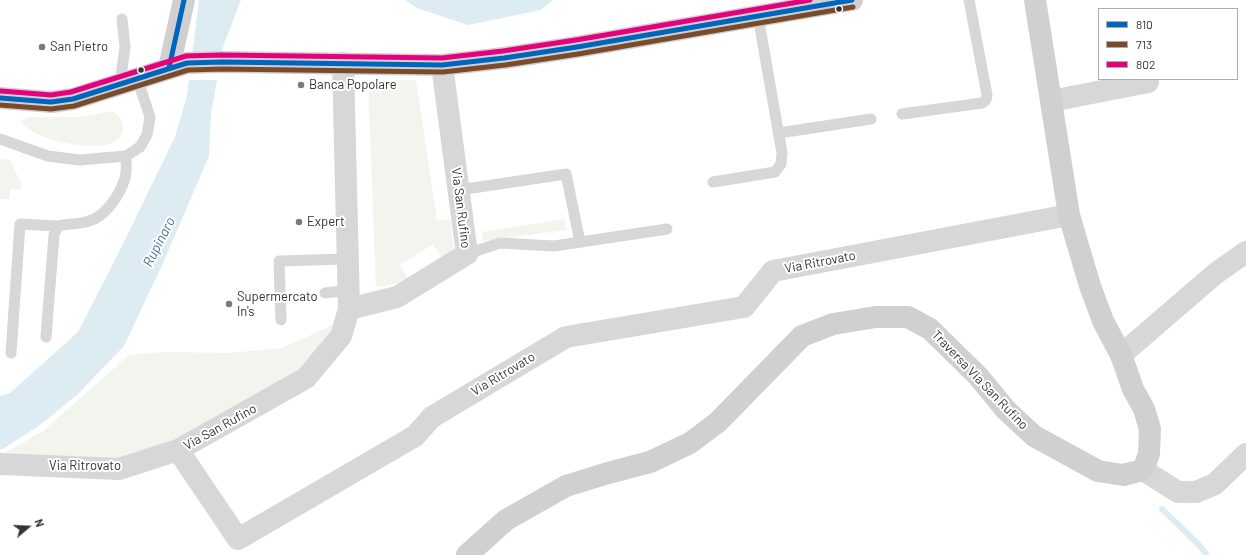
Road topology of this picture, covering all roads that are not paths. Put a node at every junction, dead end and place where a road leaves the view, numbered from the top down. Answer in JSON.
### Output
{"nodes":[{"id":1,"x":184,"y":0,"type":"edge"},
{"id":2,"x":852,"y":0,"type":"edge"},
{"id":3,"x":969,"y":0,"type":"edge"},
{"id":4,"x":1035,"y":0,"type":"edge"},
{"id":5,"x":758,"y":16,"type":"junction"},
{"id":6,"x":122,"y":19,"type":"dead end"},
{"id":7,"x":343,"y":63,"type":"junction"},
{"id":8,"x":178,"y":65,"type":"junction"},
{"id":9,"x":442,"y":65,"type":"junction"},
{"id":10,"x":129,"y":81,"type":"junction"},
{"id":11,"x":1148,"y":82,"type":"dead end"},
{"id":12,"x":0,"y":98,"type":"edge"},
{"id":13,"x":1051,"y":101,"type":"junction"},
{"id":14,"x":902,"y":114,"type":"dead end"},
{"id":15,"x":871,"y":119,"type":"dead end"},
{"id":16,"x":779,"y":133,"type":"junction"},
{"id":17,"x":0,"y":139,"type":"edge"},
{"id":18,"x":126,"y":156,"type":"junction"},
{"id":19,"x":713,"y":182,"type":"dead end"},
{"id":20,"x":459,"y":190,"type":"junction"},
{"id":21,"x":1069,"y":214,"type":"junction"},
{"id":22,"x":58,"y":226,"type":"junction"},
{"id":23,"x":667,"y":229,"type":"dead end"},
{"id":24,"x":580,"y":242,"type":"junction"},
{"id":25,"x":1246,"y":252,"type":"edge"},
{"id":26,"x":467,"y":254,"type":"junction"},
{"id":27,"x":348,"y":259,"type":"junction"},
{"id":28,"x":325,"y":293,"type":"dead end"},
{"id":29,"x":349,"y":299,"type":"junction"},
{"id":30,"x":281,"y":320,"type":"dead end"},
{"id":31,"x":46,"y":337,"type":"dead end"},
{"id":32,"x":11,"y":353,"type":"dead end"},
{"id":33,"x":1121,"y":355,"type":"junction"},
{"id":34,"x":178,"y":450,"type":"junction"},
{"id":35,"x":1246,"y":454,"type":"edge"},
{"id":36,"x":0,"y":464,"type":"edge"},
{"id":37,"x":1142,"y":470,"type":"junction"},
{"id":38,"x":466,"y":555,"type":"edge"}],
"edges":[{"from":1,"to":8,"type":"street"},
{"from":2,"to":5,"type":"street"},
{"from":3,"to":14,"type":"lane"},
{"from":4,"to":13,"type":"street"},
{"from":5,"to":9,"type":"street"},
{"from":5,"to":16,"type":"lane"},
{"from":6,"to":10,"type":"lane"},
{"from":7,"to":8,"type":"street"},
{"from":7,"to":9,"type":"street"},
{"from":7,"to":27,"type":"street"},
{"from":8,"to":10,"type":"street"},
{"from":9,"to":20,"type":"street","name":"Via San Rufino"},
{"from":10,"to":12,"type":"street"},
{"from":10,"to":18,"type":"lane"},
{"from":11,"to":13,"type":"street"},
{"from":13,"to":21,"type":"street"},
{"from":15,"to":16,"type":"lane"},
{"from":16,"to":19,"type":"lane"},
{"from":17,"to":18,"type":"lane"},
{"from":18,"to":22,"type":"lane"},
{"from":20,"to":24,"type":"lane"},
{"from":20,"to":26,"type":"street","name":"Via San Rufino"},
{"from":21,"to":33,"type":"street"},
{"from":21,"to":34,"type":"street","name":"Via Ritrovato"},
{"from":22,"to":31,"type":"lane"},
{"from":22,"to":32,"type":"lane"},
{"from":23,"to":24,"type":"lane"},
{"from":24,"to":26,"type":"lane"},
{"from":25,"to":33,"type":"street"},
{"from":26,"to":29,"type":"street","name":"Via San Rufino"},
{"from":27,"to":29,"type":"street"},
{"from":27,"to":30,"type":"lane"},
{"from":28,"to":29,"type":"lane"},
{"from":29,"to":34,"type":"street","name":"Via San Rufino"},
{"from":33,"to":37,"type":"street"},
{"from":34,"to":36,"type":"street","name":"Via Ritrovato"},
{"from":35,"to":37,"type":"street"},
{"from":37,"to":38,"type":"street","name":"Traversa Via San Rufino"}]}
